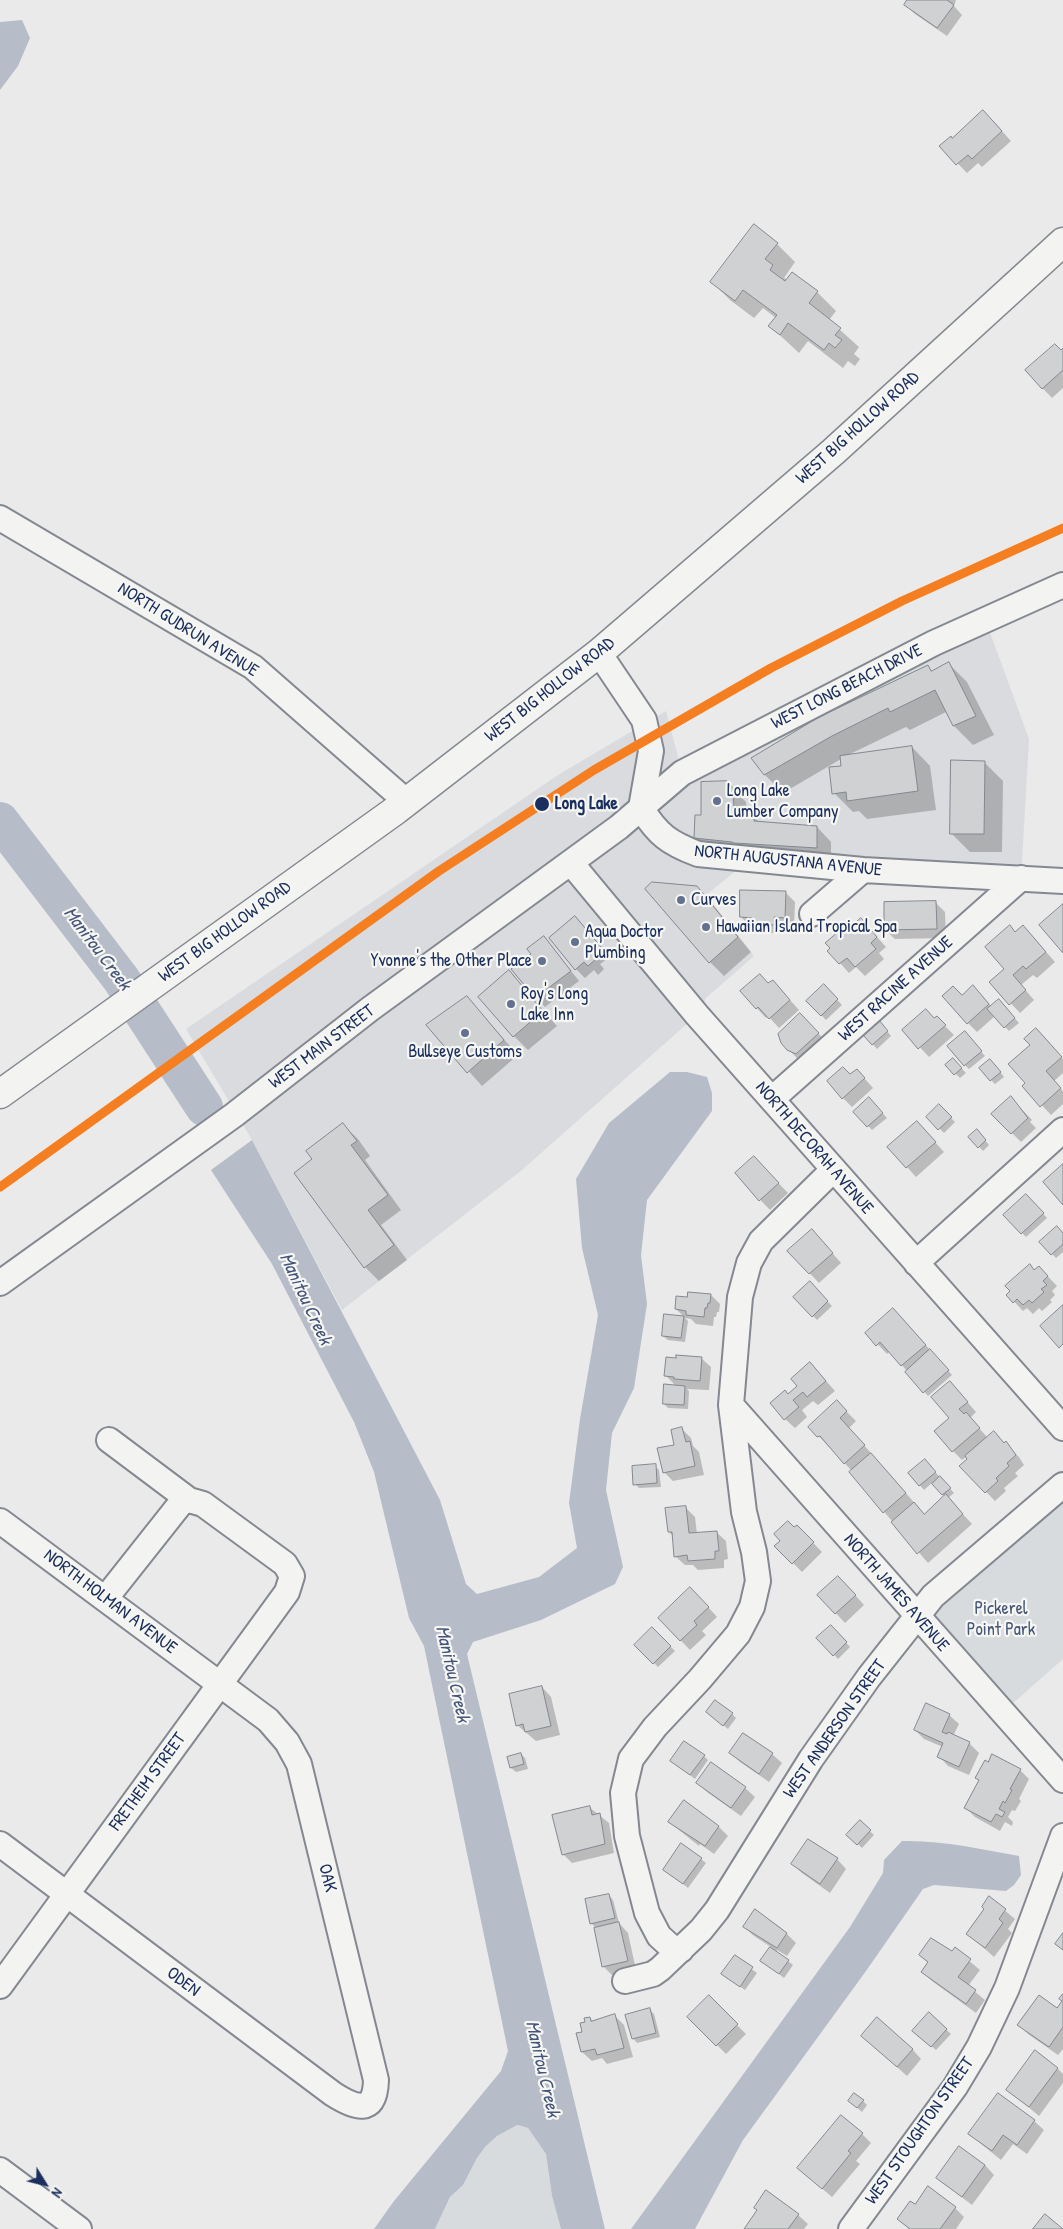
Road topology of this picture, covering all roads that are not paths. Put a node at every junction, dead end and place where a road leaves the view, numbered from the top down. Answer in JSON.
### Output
{"nodes":[{"id":1,"x":1063,"y":242,"type":"edge"},
{"id":2,"x":0,"y":518,"type":"edge"},
{"id":3,"x":1063,"y":585,"type":"edge"},
{"id":4,"x":599,"y":653,"type":"junction"},
{"id":5,"x":407,"y":802,"type":"junction"},
{"id":6,"x":642,"y":808,"type":"junction"},
{"id":7,"x":570,"y":863,"type":"junction"},
{"id":8,"x":863,"y":870,"type":"junction"},
{"id":9,"x":1021,"y":878,"type":"junction"},
{"id":10,"x":1063,"y":881,"type":"edge"},
{"id":11,"x":812,"y":914,"type":"dead end"},
{"id":12,"x":0,"y":1094,"type":"edge"},
{"id":13,"x":772,"y":1100,"type":"junction"},
{"id":14,"x":1063,"y":1130,"type":"edge"},
{"id":15,"x":833,"y":1170,"type":"junction"},
{"id":16,"x":916,"y":1263,"type":"junction"},
{"id":17,"x":0,"y":1282,"type":"edge"},
{"id":18,"x":731,"y":1405,"type":"junction"},
{"id":19,"x":1063,"y":1428,"type":"edge"},
{"id":20,"x":109,"y":1440,"type":"dead end"},
{"id":21,"x":1063,"y":1485,"type":"edge"},
{"id":22,"x":188,"y":1500,"type":"junction"},
{"id":23,"x":0,"y":1520,"type":"edge"},
{"id":24,"x":105,"y":1599,"type":"junction"},
{"id":25,"x":917,"y":1616,"type":"junction"},
{"id":26,"x":220,"y":1684,"type":"junction"},
{"id":27,"x":1063,"y":1780,"type":"edge"},
{"id":28,"x":1063,"y":1836,"type":"edge"},
{"id":29,"x":0,"y":1844,"type":"edge"},
{"id":30,"x":67,"y":1894,"type":"junction"},
{"id":31,"x":681,"y":1950,"type":"junction"},
{"id":32,"x":625,"y":1981,"type":"dead end"},
{"id":33,"x":0,"y":1986,"type":"edge"},
{"id":34,"x":370,"y":2102,"type":"joint"},
{"id":35,"x":0,"y":2170,"type":"edge"},
{"id":36,"x":79,"y":2229,"type":"edge"},
{"id":37,"x":850,"y":2229,"type":"edge"}],
"edges":[{"from":1,"to":4,"type":"main road","name":"WEST BIG HOLLOW ROAD"},
{"from":2,"to":5,"type":"street","name":"NORTH GUDRUN AVENUE"},
{"from":3,"to":6,"type":"street","name":"WEST LONG BEACH DRIVE"},
{"from":4,"to":5,"type":"main road","name":"WEST BIG HOLLOW ROAD"},
{"from":4,"to":6,"type":"street"},
{"from":5,"to":12,"type":"main road","name":"WEST BIG HOLLOW ROAD"},
{"from":6,"to":7,"type":"street","name":"WEST MAIN STREET"},
{"from":6,"to":8,"type":"street","name":"NORTH AUGUSTANA AVENUE"},
{"from":7,"to":13,"type":"street","name":"NORTH DECORAH AVENUE"},
{"from":7,"to":17,"type":"street","name":"WEST MAIN STREET"},
{"from":8,"to":9,"type":"street","name":"NORTH AUGUSTANA AVENUE"},
{"from":8,"to":11,"type":"street"},
{"from":9,"to":10,"type":"street","name":"NORTH AUGUSTANA AVENUE"},
{"from":9,"to":13,"type":"street","name":"WEST RACINE AVENUE"},
{"from":13,"to":15,"type":"street","name":"NORTH DECORAH AVENUE"},
{"from":14,"to":16,"type":"street"},
{"from":15,"to":16,"type":"street","name":"NORTH DECORAH AVENUE"},
{"from":15,"to":18,"type":"street"},
{"from":16,"to":19,"type":"street","name":"NORTH DECORAH AVENUE"},
{"from":18,"to":25,"type":"street","name":"NORTH JAMES AVENUE"},
{"from":18,"to":31,"type":"street"},
{"from":20,"to":22,"type":"street"},
{"from":21,"to":25,"type":"street","name":"WEST ANDERSON STREET"},
{"from":22,"to":24,"type":"street"},
{"from":22,"to":26,"type":"street","name":"FRETHEIM STREET"},
{"from":23,"to":24,"type":"street","name":"NORTH HOLMAN AVENUE"},
{"from":24,"to":26,"type":"street","name":"NORTH HOLMAN AVENUE"},
{"from":25,"to":27,"type":"street","name":"NORTH JAMES AVENUE"},
{"from":25,"to":31,"type":"street","name":"WEST ANDERSON STREET"},
{"from":26,"to":30,"type":"street","name":"FRETHEIM STREET"},
{"from":26,"to":34,"type":"street","name":"OAK"},
{"from":28,"to":37,"type":"street","name":"WEST STOUGHTON STREET"},
{"from":29,"to":30,"type":"street","name":"ODEN"},
{"from":30,"to":33,"type":"street","name":"FRETHEIM STREET"},
{"from":30,"to":34,"type":"street","name":"ODEN"},
{"from":31,"to":32,"type":"street","name":"WEST ANDERSON STREET"},
{"from":35,"to":36,"type":"street"}]}
